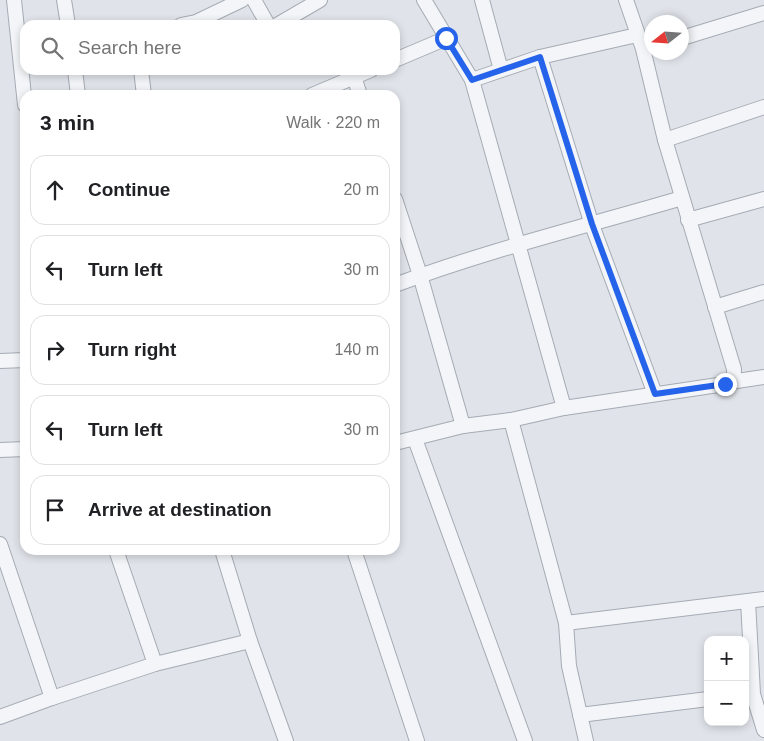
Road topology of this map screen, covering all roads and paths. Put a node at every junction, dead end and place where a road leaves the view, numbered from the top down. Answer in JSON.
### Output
{"nodes":[{"id":1,"x":14,"y":0,"type":"edge"},
{"id":2,"x":64,"y":0,"type":"edge"},
{"id":3,"x":242,"y":0,"type":"edge"},
{"id":4,"x":254,"y":0,"type":"edge"},
{"id":5,"x":320,"y":0,"type":"edge"},
{"id":6,"x":424,"y":0,"type":"edge"},
{"id":7,"x":482,"y":0,"type":"edge"},
{"id":8,"x":626,"y":0,"type":"edge"},
{"id":9,"x":764,"y":13,"type":"edge"},
{"id":10,"x":67,"y":20,"type":"edge"},
{"id":11,"x":200,"y":20,"type":"edge"},
{"id":12,"x":265,"y":20,"type":"edge"},
{"id":13,"x":286,"y":20,"type":"edge"},
{"id":14,"x":637,"y":35,"type":"junction"},
{"id":15,"x":689,"y":36,"type":"edge"},
{"id":16,"x":446,"y":38,"type":"junction"},
{"id":17,"x":644,"y":44,"type":"edge"},
{"id":18,"x":20,"y":57,"type":"edge"},
{"id":19,"x":540,"y":57,"type":"junction"},
{"id":20,"x":400,"y":58,"type":"edge"},
{"id":21,"x":649,"y":60,"type":"edge"},
{"id":22,"x":501,"y":70,"type":"junction"},
{"id":23,"x":22,"y":75,"type":"edge"},
{"id":24,"x":76,"y":75,"type":"edge"},
{"id":25,"x":142,"y":75,"type":"edge"},
{"id":26,"x":359,"y":75,"type":"edge"},
{"id":27,"x":354,"y":77,"type":"junction"},
{"id":28,"x":472,"y":80,"type":"junction"},
{"id":29,"x":23,"y":90,"type":"edge"},
{"id":30,"x":77,"y":90,"type":"edge"},
{"id":31,"x":143,"y":90,"type":"edge"},
{"id":32,"x":324,"y":90,"type":"edge"},
{"id":33,"x":358,"y":90,"type":"edge"},
{"id":34,"x":764,"y":107,"type":"edge"},
{"id":35,"x":664,"y":140,"type":"junction"},
{"id":36,"x":682,"y":198,"type":"junction"},
{"id":37,"x":764,"y":199,"type":"edge"},
{"id":38,"x":400,"y":214,"type":"edge"},
{"id":39,"x":688,"y":220,"type":"junction"},
{"id":40,"x":592,"y":224,"type":"junction"},
{"id":41,"x":518,"y":246,"type":"junction"},
{"id":42,"x":420,"y":275,"type":"junction"},
{"id":43,"x":400,"y":283,"type":"edge"},
{"id":44,"x":764,"y":292,"type":"edge"},
{"id":45,"x":715,"y":307,"type":"junction"},
{"id":46,"x":20,"y":360,"type":"edge"},
{"id":47,"x":0,"y":361,"type":"edge"},
{"id":48,"x":764,"y":377,"type":"edge"},
{"id":49,"x":730,"y":382,"type":"junction"},
{"id":50,"x":655,"y":394,"type":"junction"},
{"id":51,"x":564,"y":408,"type":"junction"},
{"id":52,"x":511,"y":420,"type":"junction"},
{"id":53,"x":463,"y":426,"type":"junction"},
{"id":54,"x":415,"y":439,"type":"junction"},
{"id":55,"x":400,"y":442,"type":"edge"},
{"id":56,"x":20,"y":449,"type":"edge"},
{"id":57,"x":0,"y":450,"type":"edge"},
{"id":58,"x":0,"y":544,"type":"edge"},
{"id":59,"x":118,"y":555,"type":"edge"},
{"id":60,"x":224,"y":555,"type":"edge"},
{"id":61,"x":356,"y":555,"type":"edge"},
{"id":62,"x":764,"y":599,"type":"edge"},
{"id":63,"x":748,"y":601,"type":"junction"},
{"id":64,"x":566,"y":623,"type":"junction"},
{"id":65,"x":250,"y":641,"type":"junction"},
{"id":66,"x":155,"y":664,"type":"junction"},
{"id":67,"x":754,"y":694,"type":"edge"},
{"id":68,"x":52,"y":698,"type":"junction"},
{"id":69,"x":704,"y":700,"type":"edge"},
{"id":70,"x":580,"y":715,"type":"junction"},
{"id":71,"x":0,"y":717,"type":"edge"},
{"id":72,"x":764,"y":730,"type":"edge"},
{"id":73,"x":286,"y":741,"type":"edge"},
{"id":74,"x":416,"y":741,"type":"edge"},
{"id":75,"x":525,"y":741,"type":"edge"},
{"id":76,"x":586,"y":741,"type":"edge"}],
"edges":[{"from":1,"to":18,"type":"street"},
{"from":2,"to":10,"type":"street"},
{"from":3,"to":11,"type":"street"},
{"from":4,"to":12,"type":"street"},
{"from":5,"to":13,"type":"street"},
{"from":6,"to":16,"type":"street"},
{"from":7,"to":22,"type":"street"},
{"from":8,"to":14,"type":"street"},
{"from":9,"to":15,"type":"street"},
{"from":14,"to":17,"type":"street"},
{"from":14,"to":19,"type":"street"},
{"from":16,"to":20,"type":"street"},
{"from":16,"to":28,"type":"street"},
{"from":19,"to":22,"type":"street"},
{"from":19,"to":40,"type":"street"},
{"from":21,"to":35,"type":"street"},
{"from":22,"to":28,"type":"street"},
{"from":23,"to":29,"type":"street"},
{"from":24,"to":30,"type":"street"},
{"from":25,"to":31,"type":"street"},
{"from":26,"to":27,"type":"street"},
{"from":27,"to":32,"type":"street"},
{"from":27,"to":33,"type":"street"},
{"from":28,"to":41,"type":"street"},
{"from":34,"to":35,"type":"street"},
{"from":35,"to":36,"type":"street"},
{"from":36,"to":39,"type":"street"},
{"from":36,"to":40,"type":"street"},
{"from":37,"to":39,"type":"street"},
{"from":38,"to":42,"type":"street"},
{"from":39,"to":45,"type":"street"},
{"from":40,"to":41,"type":"street"},
{"from":40,"to":50,"type":"street"},
{"from":41,"to":42,"type":"street"},
{"from":41,"to":51,"type":"street"},
{"from":42,"to":43,"type":"street"},
{"from":42,"to":53,"type":"street"},
{"from":44,"to":45,"type":"street"},
{"from":45,"to":49,"type":"street"},
{"from":46,"to":47,"type":"street"},
{"from":48,"to":49,"type":"street"},
{"from":49,"to":50,"type":"street"},
{"from":50,"to":51,"type":"street"},
{"from":51,"to":52,"type":"street"},
{"from":52,"to":53,"type":"street"},
{"from":52,"to":64,"type":"street"},
{"from":53,"to":54,"type":"street"},
{"from":54,"to":55,"type":"street"},
{"from":54,"to":75,"type":"street"},
{"from":56,"to":57,"type":"street"},
{"from":58,"to":68,"type":"street"},
{"from":59,"to":66,"type":"street"},
{"from":60,"to":65,"type":"street"},
{"from":61,"to":74,"type":"street"},
{"from":62,"to":63,"type":"street"},
{"from":63,"to":64,"type":"street"},
{"from":63,"to":67,"type":"street"},
{"from":64,"to":70,"type":"street"},
{"from":65,"to":66,"type":"street"},
{"from":65,"to":73,"type":"street"},
{"from":66,"to":68,"type":"street"},
{"from":67,"to":72,"type":"street"},
{"from":68,"to":71,"type":"street"},
{"from":69,"to":70,"type":"street"},
{"from":70,"to":76,"type":"street"}]}
